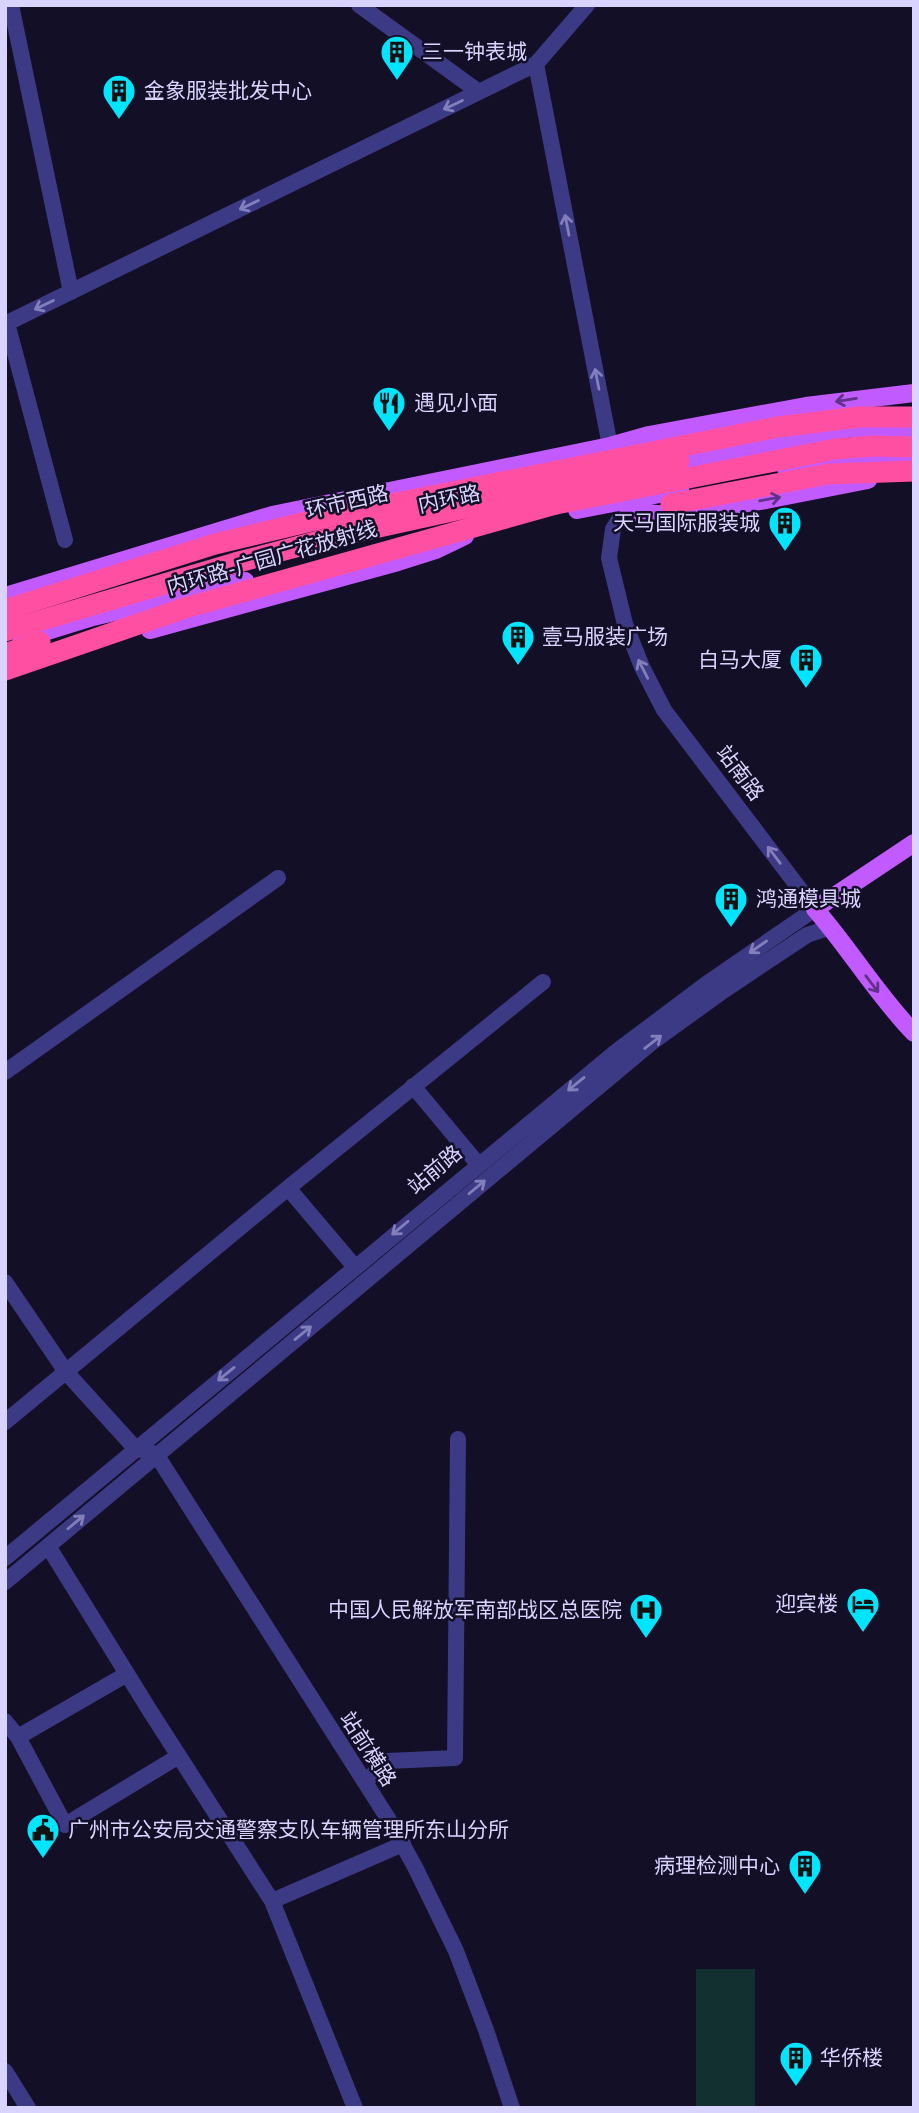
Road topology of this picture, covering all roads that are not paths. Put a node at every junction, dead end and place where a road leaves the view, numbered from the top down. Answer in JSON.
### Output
{"nodes":[{"id":1,"x":11,"y":5,"type":"edge"},
{"id":2,"x":359,"y":5,"type":"edge"},
{"id":3,"x":587,"y":5,"type":"edge"},
{"id":4,"x":536,"y":64,"type":"junction"},
{"id":5,"x":479,"y":92,"type":"junction"},
{"id":6,"x":71,"y":292,"type":"junction"},
{"id":7,"x":6,"y":324,"type":"edge"},
{"id":8,"x":914,"y":393,"type":"edge"},
{"id":9,"x":914,"y":418,"type":"edge"},
{"id":10,"x":846,"y":429,"type":"junction"},
{"id":11,"x":914,"y":429,"type":"edge"},
{"id":12,"x":610,"y":446,"type":"junction"},
{"id":13,"x":914,"y":447,"type":"edge"},
{"id":14,"x":914,"y":458,"type":"edge"},
{"id":15,"x":679,"y":461,"type":"junction"},
{"id":16,"x":914,"y":471,"type":"edge"},
{"id":17,"x":671,"y":503,"type":"joint"},
{"id":18,"x":577,"y":510,"type":"junction"},
{"id":19,"x":629,"y":512,"type":"junction"},
{"id":20,"x":491,"y":526,"type":"junction"},
{"id":21,"x":65,"y":540,"type":"dead end"},
{"id":22,"x":13,"y":593,"type":"edge"},
{"id":23,"x":160,"y":602,"type":"junction"},
{"id":24,"x":5,"y":610,"type":"edge"},
{"id":25,"x":29,"y":617,"type":"junction"},
{"id":26,"x":5,"y":625,"type":"edge"},
{"id":27,"x":166,"y":625,"type":"junction"},
{"id":28,"x":5,"y":631,"type":"edge"},
{"id":29,"x":5,"y":645,"type":"edge"},
{"id":30,"x":7,"y":668,"type":"edge"},
{"id":31,"x":914,"y":843,"type":"edge"},
{"id":32,"x":278,"y":878,"type":"dead end"},
{"id":33,"x":815,"y":909,"type":"junction"},
{"id":34,"x":834,"y":931,"type":"junction"},
{"id":35,"x":543,"y":982,"type":"dead end"},
{"id":36,"x":914,"y":1033,"type":"edge"},
{"id":37,"x":5,"y":1072,"type":"edge"},
{"id":38,"x":413,"y":1086,"type":"junction"},
{"id":39,"x":478,"y":1164,"type":"junction"},
{"id":40,"x":288,"y":1188,"type":"junction"},
{"id":41,"x":355,"y":1267,"type":"junction"},
{"id":42,"x":5,"y":1282,"type":"edge"},
{"id":43,"x":66,"y":1372,"type":"junction"},
{"id":44,"x":5,"y":1422,"type":"edge"},
{"id":45,"x":458,"y":1439,"type":"dead end"},
{"id":46,"x":135,"y":1448,"type":"junction"},
{"id":47,"x":156,"y":1454,"type":"junction"},
{"id":48,"x":48,"y":1546,"type":"junction"},
{"id":49,"x":5,"y":1558,"type":"edge"},
{"id":50,"x":5,"y":1582,"type":"edge"},
{"id":51,"x":127,"y":1674,"type":"junction"},
{"id":52,"x":5,"y":1721,"type":"edge"},
{"id":53,"x":18,"y":1737,"type":"junction"},
{"id":54,"x":179,"y":1756,"type":"junction"},
{"id":55,"x":365,"y":1782,"type":"junction"},
{"id":56,"x":402,"y":1844,"type":"junction"},
{"id":57,"x":272,"y":1901,"type":"junction"},
{"id":58,"x":5,"y":2071,"type":"edge"},
{"id":59,"x":28,"y":2108,"type":"edge"},
{"id":60,"x":355,"y":2108,"type":"edge"},
{"id":61,"x":512,"y":2108,"type":"edge"}],
"edges":[{"from":1,"to":6,"type":"street"},
{"from":2,"to":5,"type":"street"},
{"from":3,"to":4,"type":"street"},
{"from":4,"to":5,"type":"street"},
{"from":12,"to":4,"type":"street","one_way":true},
{"from":5,"to":6,"type":"street","one_way":true},
{"from":6,"to":7,"type":"street","one_way":true},
{"from":7,"to":21,"type":"street"},
{"from":8,"to":12,"type":"main road","one_way":true},
{"from":9,"to":10,"type":"main road","name":"环市西路"},
{"from":9,"to":24,"type":"highway","name":"内环路","bridge":true},
{"from":10,"to":11,"type":"main road"},
{"from":10,"to":15,"type":"main road","name":"环市西路"},
{"from":12,"to":22,"type":"main road"},
{"from":13,"to":30,"type":"highway","name":"内环路","bridge":true},
{"from":14,"to":18,"type":"main road"},
{"from":15,"to":25,"type":"main road","name":"环市西路"},
{"from":15,"to":28,"type":"highway"},
{"from":16,"to":17,"type":"highway"},
{"from":19,"to":16,"type":"main road","one_way":true},
{"from":17,"to":19,"type":"main road"},
{"from":18,"to":19,"type":"main road"},
{"from":18,"to":20,"type":"main road"},
{"from":33,"to":19,"type":"street","name":"站南路","one_way":true},
{"from":20,"to":23,"type":"main road"},
{"from":20,"to":27,"type":"main road"},
{"from":22,"to":25,"type":"main road"},
{"from":23,"to":27,"type":"main road"},
{"from":23,"to":29,"type":"main road"},
{"from":25,"to":26,"type":"main road","name":"环市西路"},
{"from":27,"to":30,"type":"main road"},
{"from":29,"to":30,"type":"main road"},
{"from":31,"to":33,"type":"main road","name":"站前路"},
{"from":32,"to":37,"type":"street"},
{"from":33,"to":34,"type":"main road","name":"站南路"},
{"from":33,"to":39,"type":"street","name":"站前路","one_way":true},
{"from":34,"to":36,"type":"main road","name":"站南路","one_way":true},
{"from":47,"to":34,"type":"street","name":"站前路","one_way":true},
{"from":35,"to":38,"type":"street"},
{"from":38,"to":39,"type":"street"},
{"from":38,"to":40,"type":"street"},
{"from":39,"to":41,"type":"street","name":"站前路","one_way":true},
{"from":40,"to":41,"type":"street"},
{"from":40,"to":43,"type":"street"},
{"from":41,"to":46,"type":"street","name":"站前路","one_way":true},
{"from":42,"to":43,"type":"street"},
{"from":43,"to":44,"type":"street"},
{"from":43,"to":46,"type":"street"},
{"from":45,"to":55,"type":"street"},
{"from":46,"to":47,"type":"street"},
{"from":46,"to":49,"type":"street","name":"站前路"},
{"from":48,"to":47,"type":"street","name":"站前路","one_way":true},
{"from":47,"to":55,"type":"street","name":"站前横路"},
{"from":48,"to":50,"type":"street","name":"站前路"},
{"from":48,"to":51,"type":"street"},
{"from":51,"to":53,"type":"street"},
{"from":51,"to":54,"type":"street"},
{"from":52,"to":53,"type":"street"},
{"from":53,"to":54,"type":"street"},
{"from":54,"to":57,"type":"street"},
{"from":55,"to":56,"type":"street","name":"站前横路"},
{"from":56,"to":57,"type":"street"},
{"from":56,"to":61,"type":"street","name":"站前横路"},
{"from":57,"to":60,"type":"street"},
{"from":58,"to":59,"type":"street"}]}
